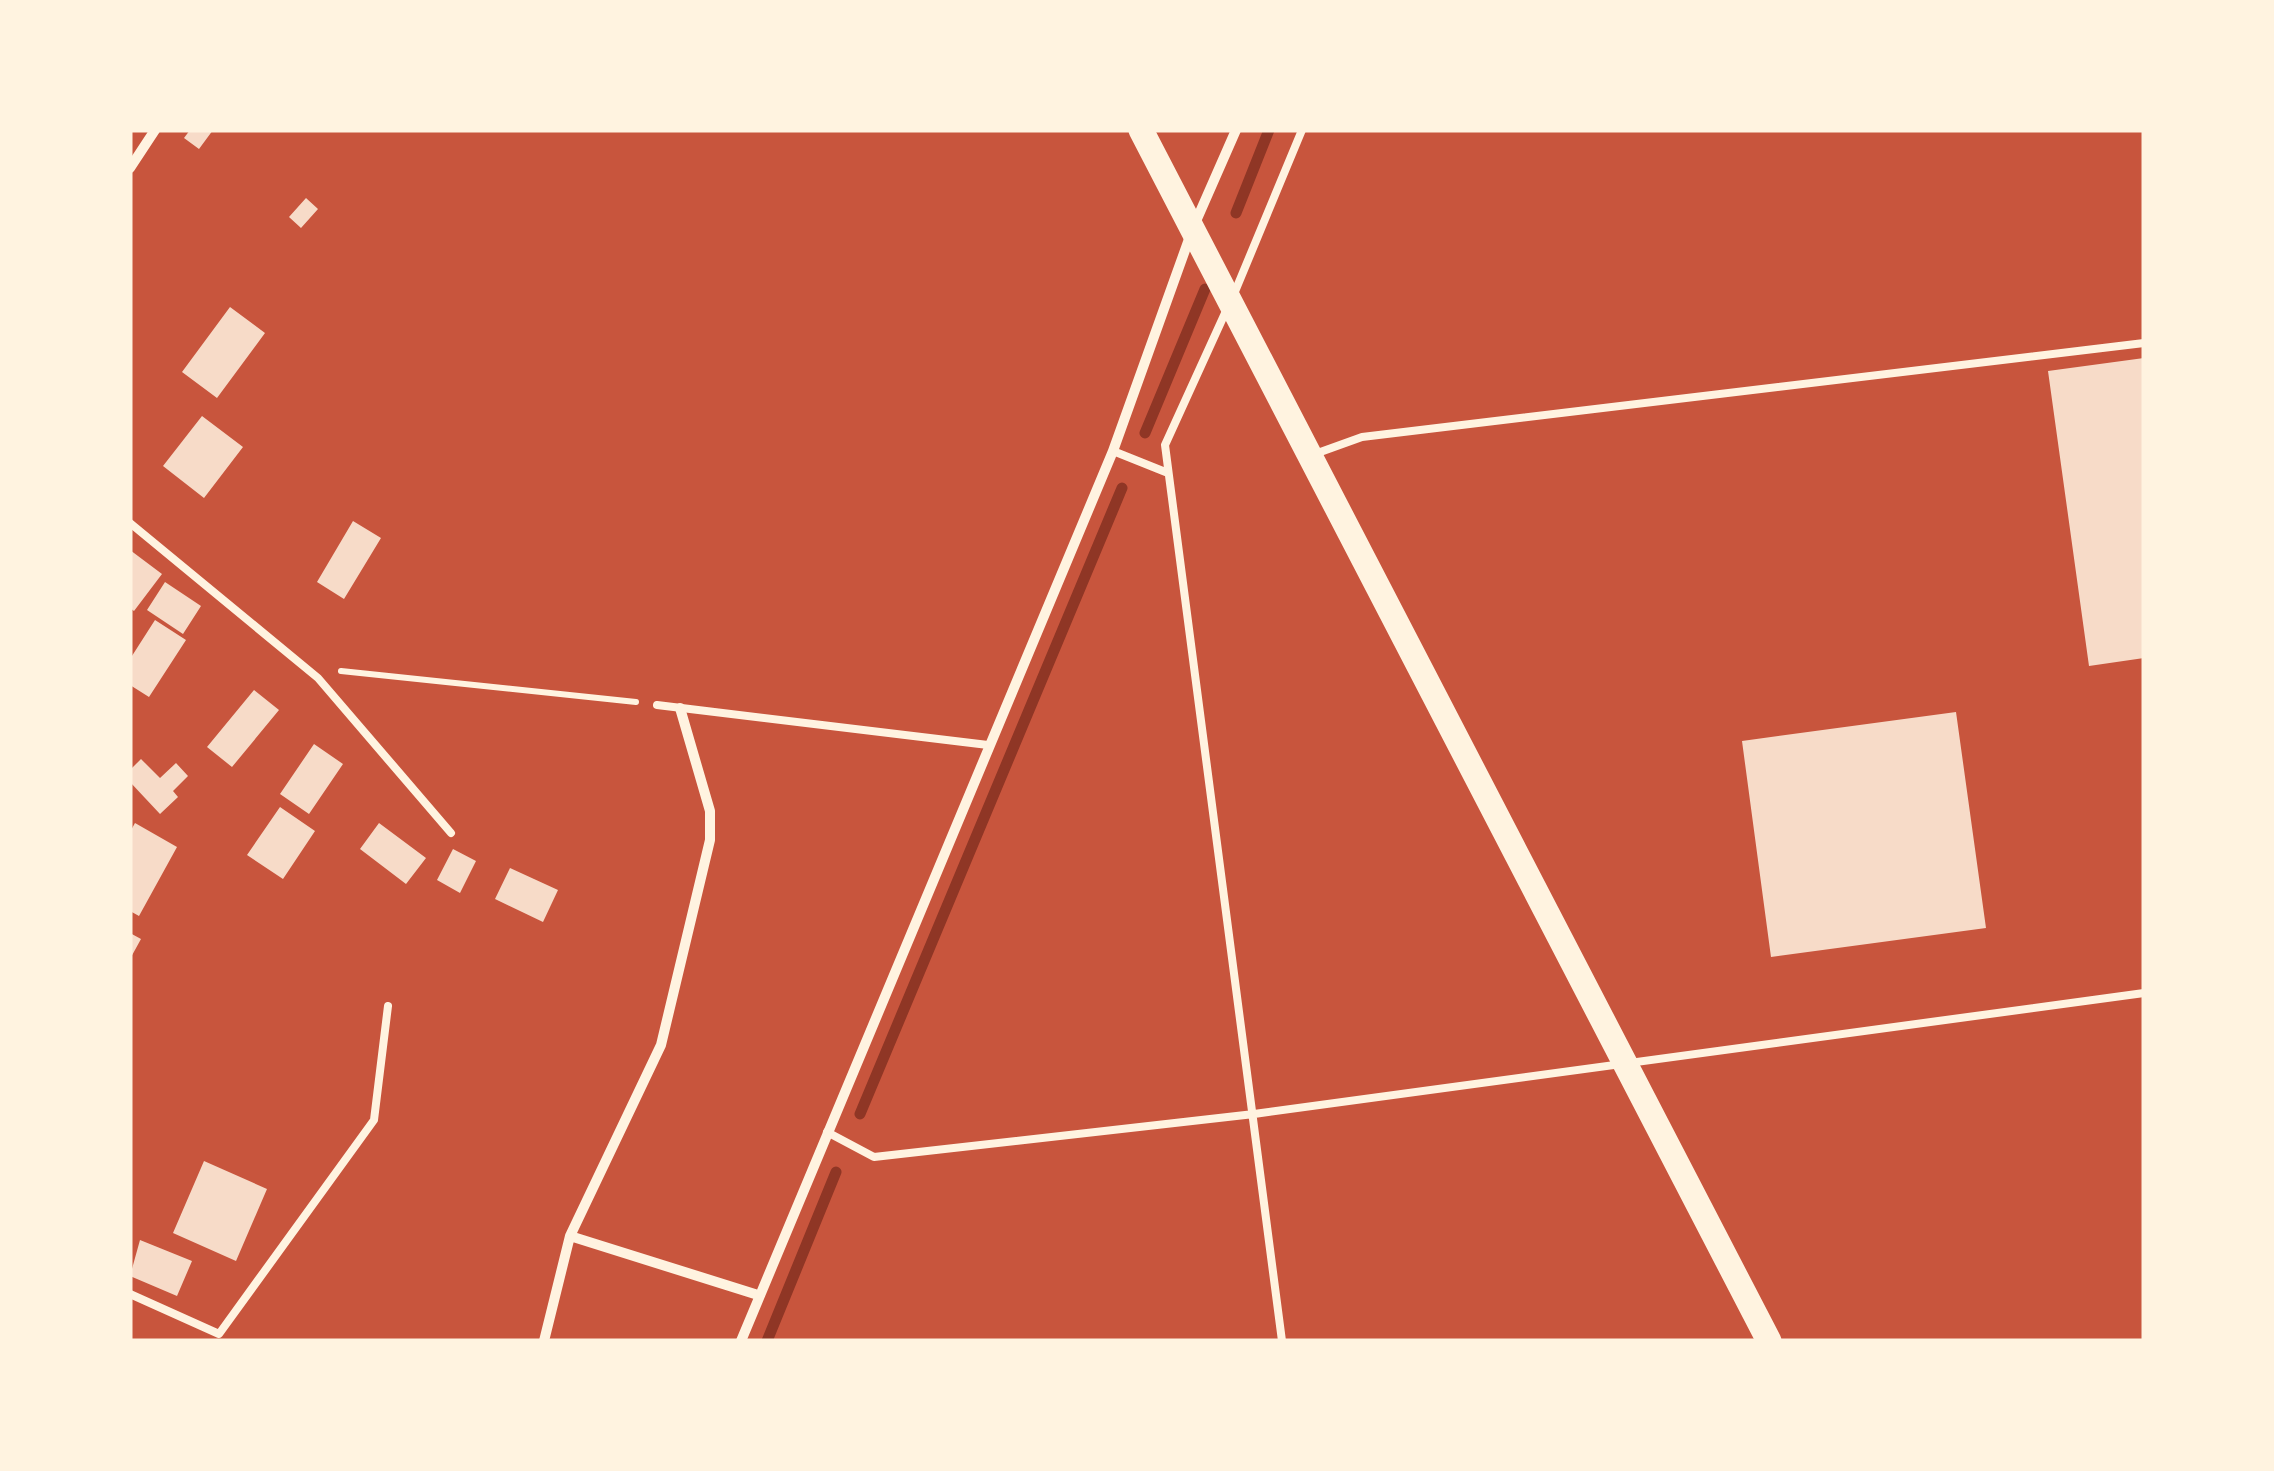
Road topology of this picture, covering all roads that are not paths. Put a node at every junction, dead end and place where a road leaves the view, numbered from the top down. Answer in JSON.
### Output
{"nodes":[{"id":1,"x":155,"y":130,"type":"edge"},
{"id":2,"x":1141,"y":130,"type":"edge"},
{"id":3,"x":1236,"y":130,"type":"edge"},
{"id":4,"x":1302,"y":130,"type":"edge"},
{"id":5,"x":130,"y":168,"type":"edge"},
{"id":6,"x":1193,"y":228,"type":"junction"},
{"id":7,"x":1230,"y":302,"type":"junction"},
{"id":8,"x":2144,"y":343,"type":"edge"},
{"id":9,"x":1113,"y":450,"type":"junction"},
{"id":10,"x":1310,"y":456,"type":"junction"},
{"id":11,"x":1168,"y":473,"type":"junction"},
{"id":12,"x":130,"y":523,"type":"edge"},
{"id":13,"x":657,"y":704,"type":"road end"},
{"id":14,"x":680,"y":708,"type":"junction"},
{"id":15,"x":988,"y":745,"type":"junction"},
{"id":16,"x":451,"y":834,"type":"dead end"},
{"id":17,"x":2144,"y":994,"type":"edge"},
{"id":18,"x":388,"y":1006,"type":"dead end"},
{"id":19,"x":1626,"y":1062,"type":"junction"},
{"id":20,"x":1254,"y":1114,"type":"junction"},
{"id":21,"x":827,"y":1132,"type":"junction"},
{"id":22,"x":570,"y":1236,"type":"junction"},
{"id":23,"x":130,"y":1294,"type":"edge"},
{"id":24,"x":758,"y":1295,"type":"junction"},
{"id":25,"x":544,"y":1341,"type":"edge"},
{"id":26,"x":741,"y":1341,"type":"edge"},
{"id":27,"x":1282,"y":1341,"type":"edge"},
{"id":28,"x":1769,"y":1341,"type":"edge"}],
"edges":[{"from":1,"to":5,"type":"street"},
{"from":2,"to":6,"type":"main road"},
{"from":3,"to":6,"type":"street"},
{"from":4,"to":7,"type":"lane"},
{"from":6,"to":7,"type":"main road"},
{"from":6,"to":9,"type":"street"},
{"from":7,"to":10,"type":"main road"},
{"from":7,"to":11,"type":"lane"},
{"from":8,"to":10,"type":"lane"},
{"from":9,"to":11,"type":"lane"},
{"from":9,"to":15,"type":"street"},
{"from":10,"to":19,"type":"main road"},
{"from":11,"to":20,"type":"lane"},
{"from":12,"to":16,"type":"lane"},
{"from":13,"to":14,"type":"lane"},
{"from":14,"to":15,"type":"lane"},
{"from":14,"to":22,"type":"street"},
{"from":15,"to":21,"type":"street"},
{"from":17,"to":19,"type":"lane"},
{"from":18,"to":23,"type":"lane"},
{"from":19,"to":20,"type":"lane"},
{"from":19,"to":28,"type":"main road"},
{"from":20,"to":21,"type":"lane"},
{"from":20,"to":27,"type":"lane"},
{"from":21,"to":24,"type":"street"},
{"from":22,"to":24,"type":"street"},
{"from":22,"to":25,"type":"street"},
{"from":24,"to":26,"type":"street"}]}
